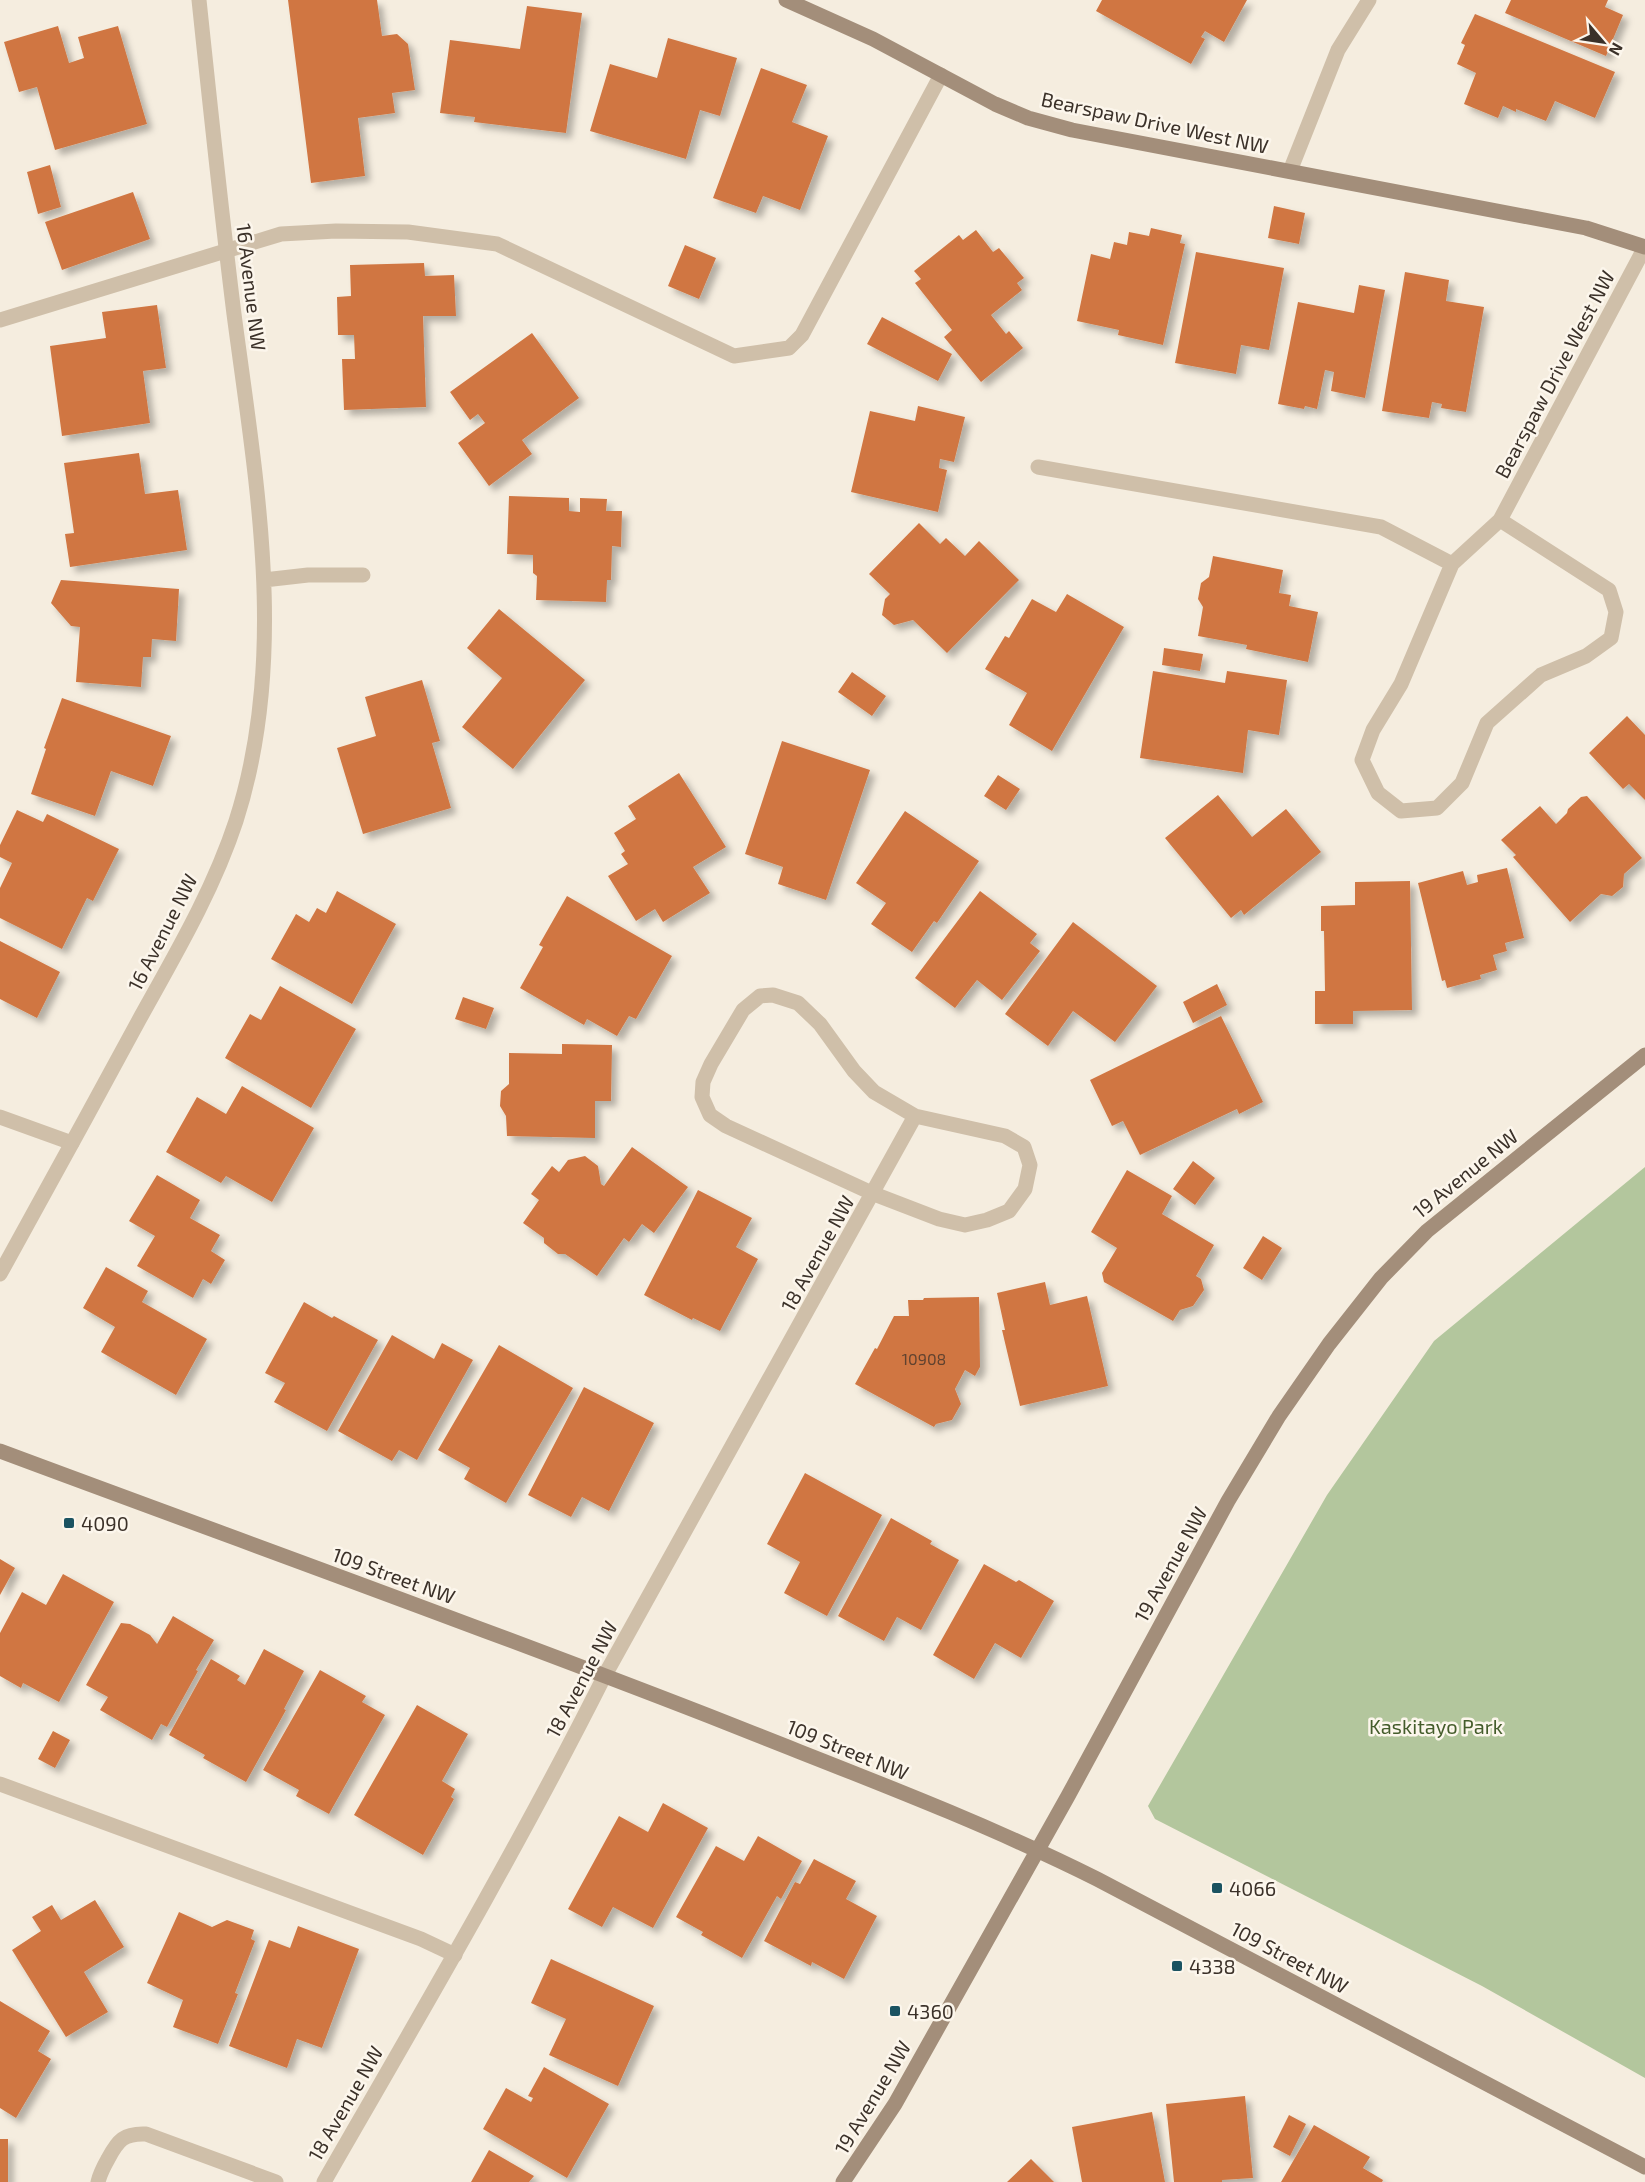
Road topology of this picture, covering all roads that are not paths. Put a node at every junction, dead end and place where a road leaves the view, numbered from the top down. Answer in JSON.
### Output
{"nodes":[{"id":1,"x":199,"y":0,"type":"edge"},
{"id":2,"x":786,"y":0,"type":"edge"},
{"id":3,"x":1369,"y":0,"type":"edge"},
{"id":4,"x":941,"y":75,"type":"junction"},
{"id":5,"x":1290,"y":171,"type":"junction"},
{"id":6,"x":1645,"y":247,"type":"edge"},
{"id":7,"x":226,"y":251,"type":"junction"},
{"id":8,"x":0,"y":320,"type":"edge"},
{"id":9,"x":1038,"y":466,"type":"dead end"},
{"id":10,"x":1500,"y":520,"type":"junction"},
{"id":11,"x":1452,"y":564,"type":"junction"},
{"id":12,"x":363,"y":575,"type":"dead end"},
{"id":13,"x":264,"y":580,"type":"junction"},
{"id":14,"x":1645,"y":1055,"type":"edge"},
{"id":15,"x":915,"y":1116,"type":"junction"},
{"id":16,"x":0,"y":1117,"type":"edge"},
{"id":17,"x":72,"y":1143,"type":"junction"},
{"id":18,"x":874,"y":1194,"type":"junction"},
{"id":19,"x":0,"y":1274,"type":"edge"},
{"id":20,"x":0,"y":1451,"type":"edge"},
{"id":21,"x":605,"y":1675,"type":"junction"},
{"id":22,"x":0,"y":1785,"type":"edge"},
{"id":23,"x":1037,"y":1849,"type":"junction"},
{"id":24,"x":455,"y":1955,"type":"junction"},
{"id":25,"x":1645,"y":2167,"type":"edge"},
{"id":26,"x":98,"y":2182,"type":"edge"},
{"id":27,"x":276,"y":2182,"type":"edge"},
{"id":28,"x":324,"y":2182,"type":"edge"},
{"id":29,"x":843,"y":2182,"type":"edge"}],
"edges":[{"from":1,"to":7,"type":"street","name":"16 Avenue NW"},
{"from":2,"to":4,"type":"street","name":"Bearspaw Drive West NW"},
{"from":3,"to":5,"type":"street","name":"Bearspaw Drive West NW"},
{"from":4,"to":5,"type":"street","name":"Bearspaw Drive West NW"},
{"from":4,"to":7,"type":"street"},
{"from":5,"to":6,"type":"street","name":"Bearspaw Drive West NW"},
{"from":6,"to":10,"type":"street","name":"Bearspaw Drive West NW"},
{"from":7,"to":8,"type":"street"},
{"from":7,"to":13,"type":"street","name":"16 Avenue NW"},
{"from":9,"to":11,"type":"street"},
{"from":10,"to":11,"type":"street","name":"Bearspaw Drive West NW"},
{"from":10,"to":11,"type":"street","name":"Bearspaw Drive West NW"},
{"from":12,"to":13,"type":"street"},
{"from":13,"to":17,"type":"street","name":"16 Avenue NW"},
{"from":14,"to":23,"type":"street","name":"19 Avenue NW"},
{"from":15,"to":18,"type":"street","name":"18 Avenue NW"},
{"from":15,"to":18,"type":"street","name":"18 Avenue NW"},
{"from":15,"to":18,"type":"street","name":"18 Avenue NW"},
{"from":16,"to":17,"type":"street"},
{"from":17,"to":19,"type":"street","name":"16 Avenue NW"},
{"from":18,"to":21,"type":"street","name":"18 Avenue NW"},
{"from":20,"to":21,"type":"street","name":"109 Street NW"},
{"from":21,"to":23,"type":"street","name":"109 Street NW"},
{"from":21,"to":24,"type":"street","name":"18 Avenue NW"},
{"from":22,"to":24,"type":"street"},
{"from":23,"to":25,"type":"street","name":"109 Street NW"},
{"from":23,"to":29,"type":"street","name":"19 Avenue NW"},
{"from":24,"to":28,"type":"street","name":"18 Avenue NW"},
{"from":26,"to":27,"type":"street"}]}
